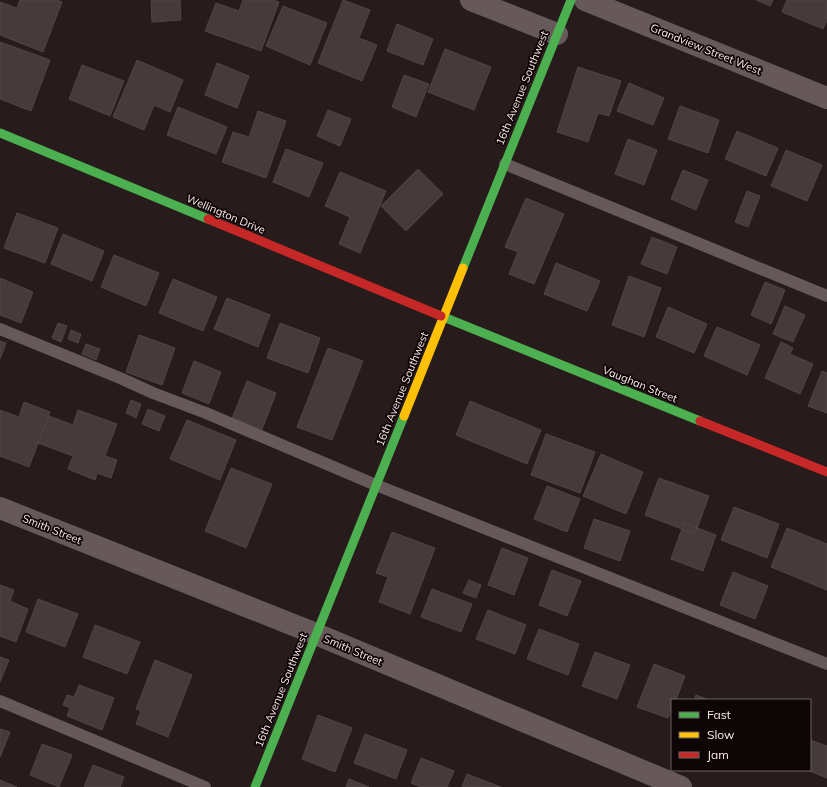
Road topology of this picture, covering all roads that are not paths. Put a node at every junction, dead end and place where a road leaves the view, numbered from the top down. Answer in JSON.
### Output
{"nodes":[{"id":1,"x":471,"y":0,"type":"edge"},
{"id":2,"x":571,"y":0,"type":"edge"},
{"id":3,"x":585,"y":0,"type":"edge"},
{"id":4,"x":557,"y":34,"type":"junction"},
{"id":5,"x":827,"y":98,"type":"edge"},
{"id":6,"x":0,"y":133,"type":"edge"},
{"id":7,"x":505,"y":164,"type":"junction"},
{"id":8,"x":827,"y":296,"type":"edge"},
{"id":9,"x":444,"y":317,"type":"junction"},
{"id":10,"x":0,"y":329,"type":"edge"},
{"id":11,"x":827,"y":472,"type":"edge"},
{"id":12,"x":376,"y":484,"type":"junction"},
{"id":13,"x":0,"y":508,"type":"edge"},
{"id":14,"x":316,"y":634,"type":"junction"},
{"id":15,"x":827,"y":664,"type":"edge"},
{"id":16,"x":0,"y":701,"type":"edge"},
{"id":17,"x":205,"y":787,"type":"edge"},
{"id":18,"x":255,"y":787,"type":"edge"},
{"id":19,"x":682,"y":787,"type":"edge"}],
"edges":[{"from":1,"to":4,"type":"street"},
{"from":2,"to":4,"type":"street","name":"16th Avenue Southwest"},
{"from":3,"to":5,"type":"street","name":"Grandview Street West"},
{"from":4,"to":7,"type":"street","name":"16th Avenue Southwest"},
{"from":6,"to":9,"type":"street","name":"Wellington Drive"},
{"from":7,"to":8,"type":"lane"},
{"from":7,"to":9,"type":"street","name":"16th Avenue Southwest"},
{"from":9,"to":11,"type":"street","name":"Vaughan Street"},
{"from":9,"to":12,"type":"street","name":"16th Avenue Southwest"},
{"from":10,"to":12,"type":"lane"},
{"from":12,"to":14,"type":"street","name":"16th Avenue Southwest"},
{"from":12,"to":15,"type":"lane"},
{"from":13,"to":14,"type":"street","name":"Smith Street"},
{"from":14,"to":18,"type":"street","name":"16th Avenue Southwest"},
{"from":14,"to":19,"type":"street","name":"Smith Street"},
{"from":16,"to":17,"type":"lane"}]}
